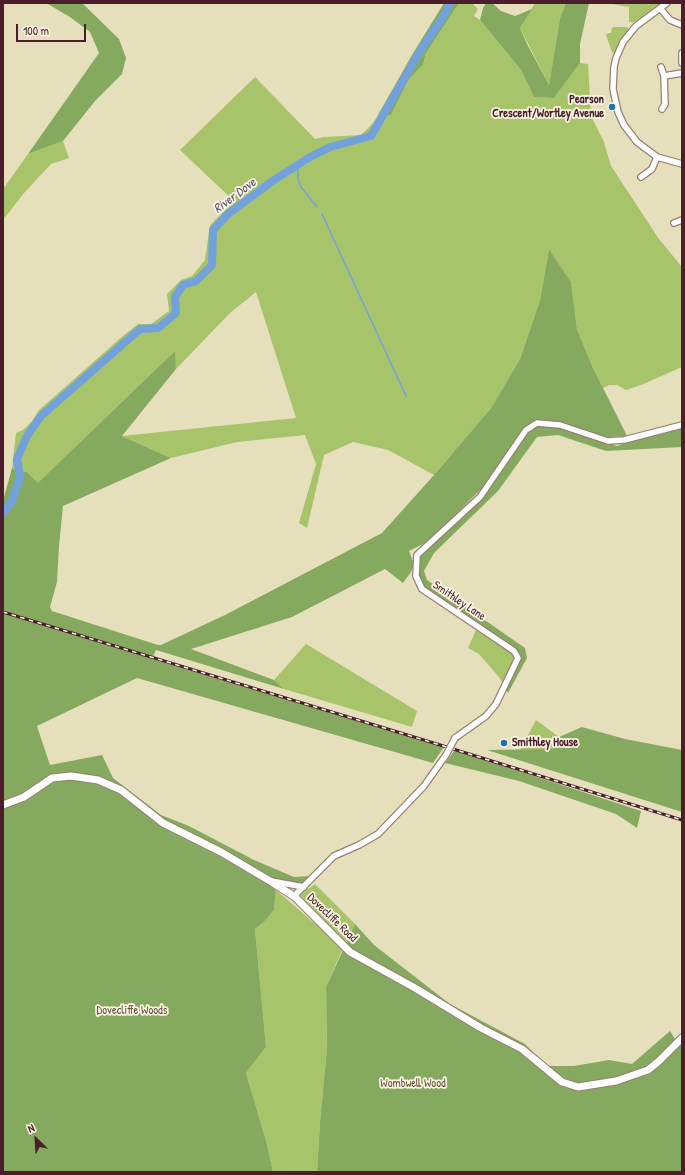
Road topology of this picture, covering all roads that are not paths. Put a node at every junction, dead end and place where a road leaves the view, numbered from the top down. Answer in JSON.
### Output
{"nodes":[{"id":1,"x":668,"y":3,"type":"edge"},
{"id":2,"x":660,"y":8,"type":"junction"},
{"id":3,"x":682,"y":25,"type":"edge"},
{"id":4,"x":682,"y":53,"type":"edge"},
{"id":5,"x":682,"y":62,"type":"edge"},
{"id":6,"x":661,"y":67,"type":"dead end"},
{"id":7,"x":682,"y":73,"type":"edge"},
{"id":8,"x":664,"y":76,"type":"junction"},
{"id":9,"x":662,"y":109,"type":"dead end"},
{"id":10,"x":657,"y":157,"type":"junction"},
{"id":11,"x":682,"y":164,"type":"edge"},
{"id":12,"x":641,"y":177,"type":"dead end"},
{"id":13,"x":682,"y":220,"type":"edge"},
{"id":14,"x":674,"y":223,"type":"dead end"},
{"id":15,"x":682,"y":425,"type":"edge"},
{"id":16,"x":3,"y":805,"type":"edge"},
{"id":17,"x":270,"y":881,"type":"junction"},
{"id":18,"x":304,"y":887,"type":"junction"},
{"id":19,"x":295,"y":898,"type":"junction"},
{"id":20,"x":682,"y":1038,"type":"edge"}],
"edges":[{"from":1,"to":2,"type":"street"},
{"from":2,"to":3,"type":"street"},
{"from":2,"to":10,"type":"street"},
{"from":4,"to":5,"type":"street"},
{"from":6,"to":8,"type":"street"},
{"from":7,"to":8,"type":"street"},
{"from":8,"to":9,"type":"street"},
{"from":10,"to":11,"type":"street"},
{"from":10,"to":12,"type":"street"},
{"from":13,"to":14,"type":"street"},
{"from":15,"to":18,"type":"street","name":"Smithley Lane","bridge":true},
{"from":16,"to":17,"type":"street","name":"Dovecliffe Road"},
{"from":17,"to":18,"type":"street"},
{"from":17,"to":19,"type":"street","name":"Dovecliffe Road"},
{"from":18,"to":19,"type":"street","name":"Smithley Lane"},
{"from":19,"to":20,"type":"street","name":"Dovecliffe Road"}]}
